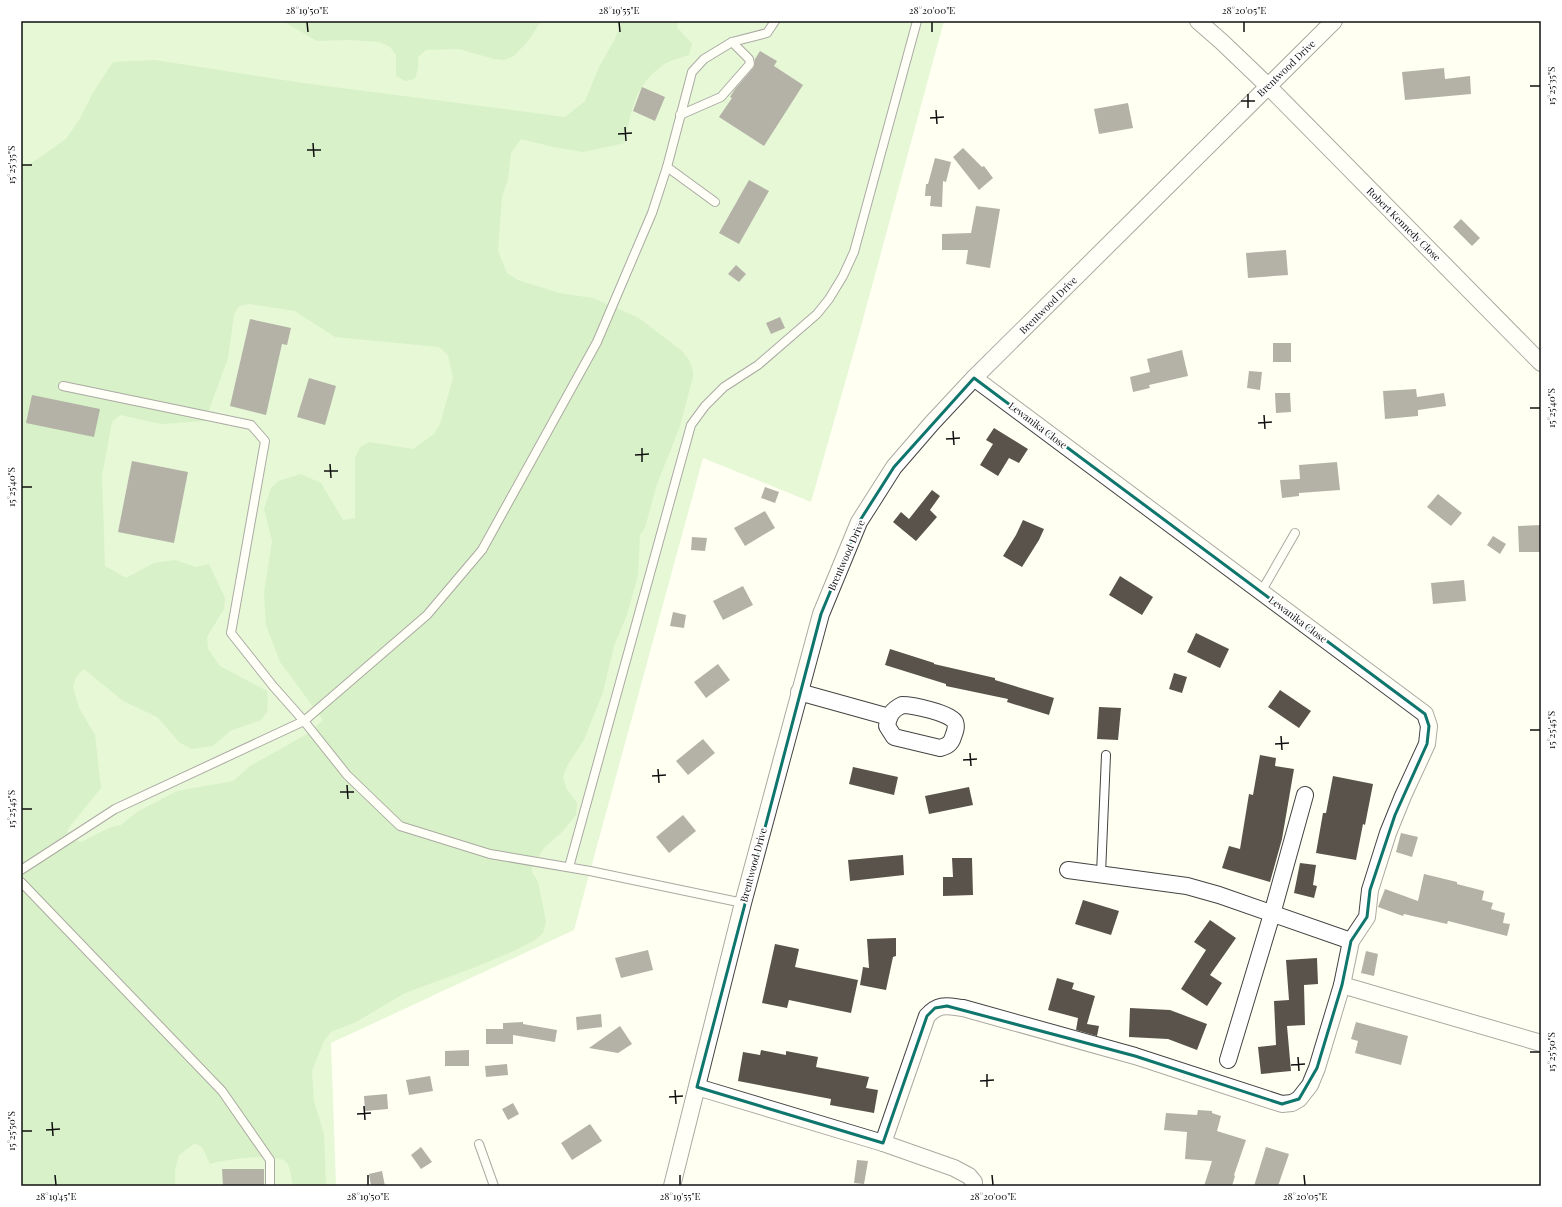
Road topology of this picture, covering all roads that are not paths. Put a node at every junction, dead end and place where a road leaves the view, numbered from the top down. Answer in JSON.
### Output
{"nodes":[{"id":1,"x":775,"y":21,"type":"edge"},
{"id":2,"x":917,"y":21,"type":"edge"},
{"id":3,"x":1198,"y":21,"type":"edge"},
{"id":4,"x":1334,"y":21,"type":"edge"},
{"id":5,"x":732,"y":42,"type":"junction"},
{"id":6,"x":1268,"y":86,"type":"junction"},
{"id":7,"x":680,"y":115,"type":"junction"},
{"id":8,"x":667,"y":167,"type":"junction"},
{"id":9,"x":715,"y":202,"type":"dead end"},
{"id":10,"x":1541,"y":363,"type":"edge"},
{"id":11,"x":974,"y":378,"type":"junction"},
{"id":12,"x":63,"y":386,"type":"dead end"},
{"id":13,"x":1295,"y":533,"type":"dead end"},
{"id":14,"x":1261,"y":592,"type":"junction"},
{"id":15,"x":799,"y":692,"type":"junction"},
{"id":16,"x":889,"y":717,"type":"dead end"},
{"id":17,"x":304,"y":720,"type":"junction"},
{"id":18,"x":1106,"y":754,"type":"dead end"},
{"id":19,"x":1305,"y":795,"type":"dead end"},
{"id":20,"x":569,"y":867,"type":"junction"},
{"id":21,"x":21,"y":870,"type":"edge"},
{"id":22,"x":1068,"y":870,"type":"dead end"},
{"id":23,"x":1101,"y":874,"type":"junction"},
{"id":24,"x":21,"y":882,"type":"edge"},
{"id":25,"x":743,"y":903,"type":"junction"},
{"id":26,"x":1272,"y":914,"type":"junction"},
{"id":27,"x":1351,"y":942,"type":"junction"},
{"id":28,"x":1342,"y":985,"type":"junction"},
{"id":29,"x":1541,"y":1043,"type":"edge"},
{"id":30,"x":1228,"y":1060,"type":"dead end"},
{"id":31,"x":697,"y":1087,"type":"junction"},
{"id":32,"x":884,"y":1143,"type":"junction"},
{"id":33,"x":479,"y":1144,"type":"dead end"},
{"id":34,"x":270,"y":1186,"type":"edge"},
{"id":35,"x":494,"y":1186,"type":"edge"},
{"id":36,"x":672,"y":1186,"type":"edge"},
{"id":37,"x":974,"y":1186,"type":"edge"}],
"edges":[{"from":1,"to":5,"type":"lane"},
{"from":2,"to":20,"type":"lane"},
{"from":3,"to":6,"type":"street","name":"Robert Kennedy Close"},
{"from":4,"to":6,"type":"street","name":"Brentwood Drive"},
{"from":5,"to":7,"type":"lane"},
{"from":5,"to":7,"type":"lane"},
{"from":6,"to":10,"type":"street","name":"Robert Kennedy Close"},
{"from":6,"to":11,"type":"street","name":"Brentwood Drive"},
{"from":7,"to":8,"type":"lane"},
{"from":8,"to":9,"type":"lane"},
{"from":8,"to":17,"type":"lane"},
{"from":11,"to":14,"type":"street","name":"Lewanika Close"},
{"from":11,"to":15,"type":"street","name":"Brentwood Drive"},
{"from":12,"to":17,"type":"lane"},
{"from":13,"to":14,"type":"lane"},
{"from":14,"to":27,"type":"street","name":"Lewanika Close"},
{"from":15,"to":16,"type":"street"},
{"from":15,"to":25,"type":"street","name":"Brentwood Drive"},
{"from":17,"to":20,"type":"lane"},
{"from":17,"to":21,"type":"lane"},
{"from":18,"to":23,"type":"lane"},
{"from":19,"to":26,"type":"street"},
{"from":20,"to":25,"type":"lane"},
{"from":22,"to":23,"type":"street"},
{"from":23,"to":26,"type":"street"},
{"from":24,"to":34,"type":"lane"},
{"from":25,"to":31,"type":"street","name":"Brentwood Drive"},
{"from":26,"to":27,"type":"street"},
{"from":26,"to":30,"type":"street"},
{"from":27,"to":28,"type":"street","name":"Lewanika Close"},
{"from":28,"to":29,"type":"street"},
{"from":28,"to":32,"type":"street","name":"Lewanika Close"},
{"from":31,"to":32,"type":"street"},
{"from":31,"to":36,"type":"street","name":"Brentwood Drive"},
{"from":32,"to":37,"type":"street"},
{"from":33,"to":35,"type":"lane"}]}
